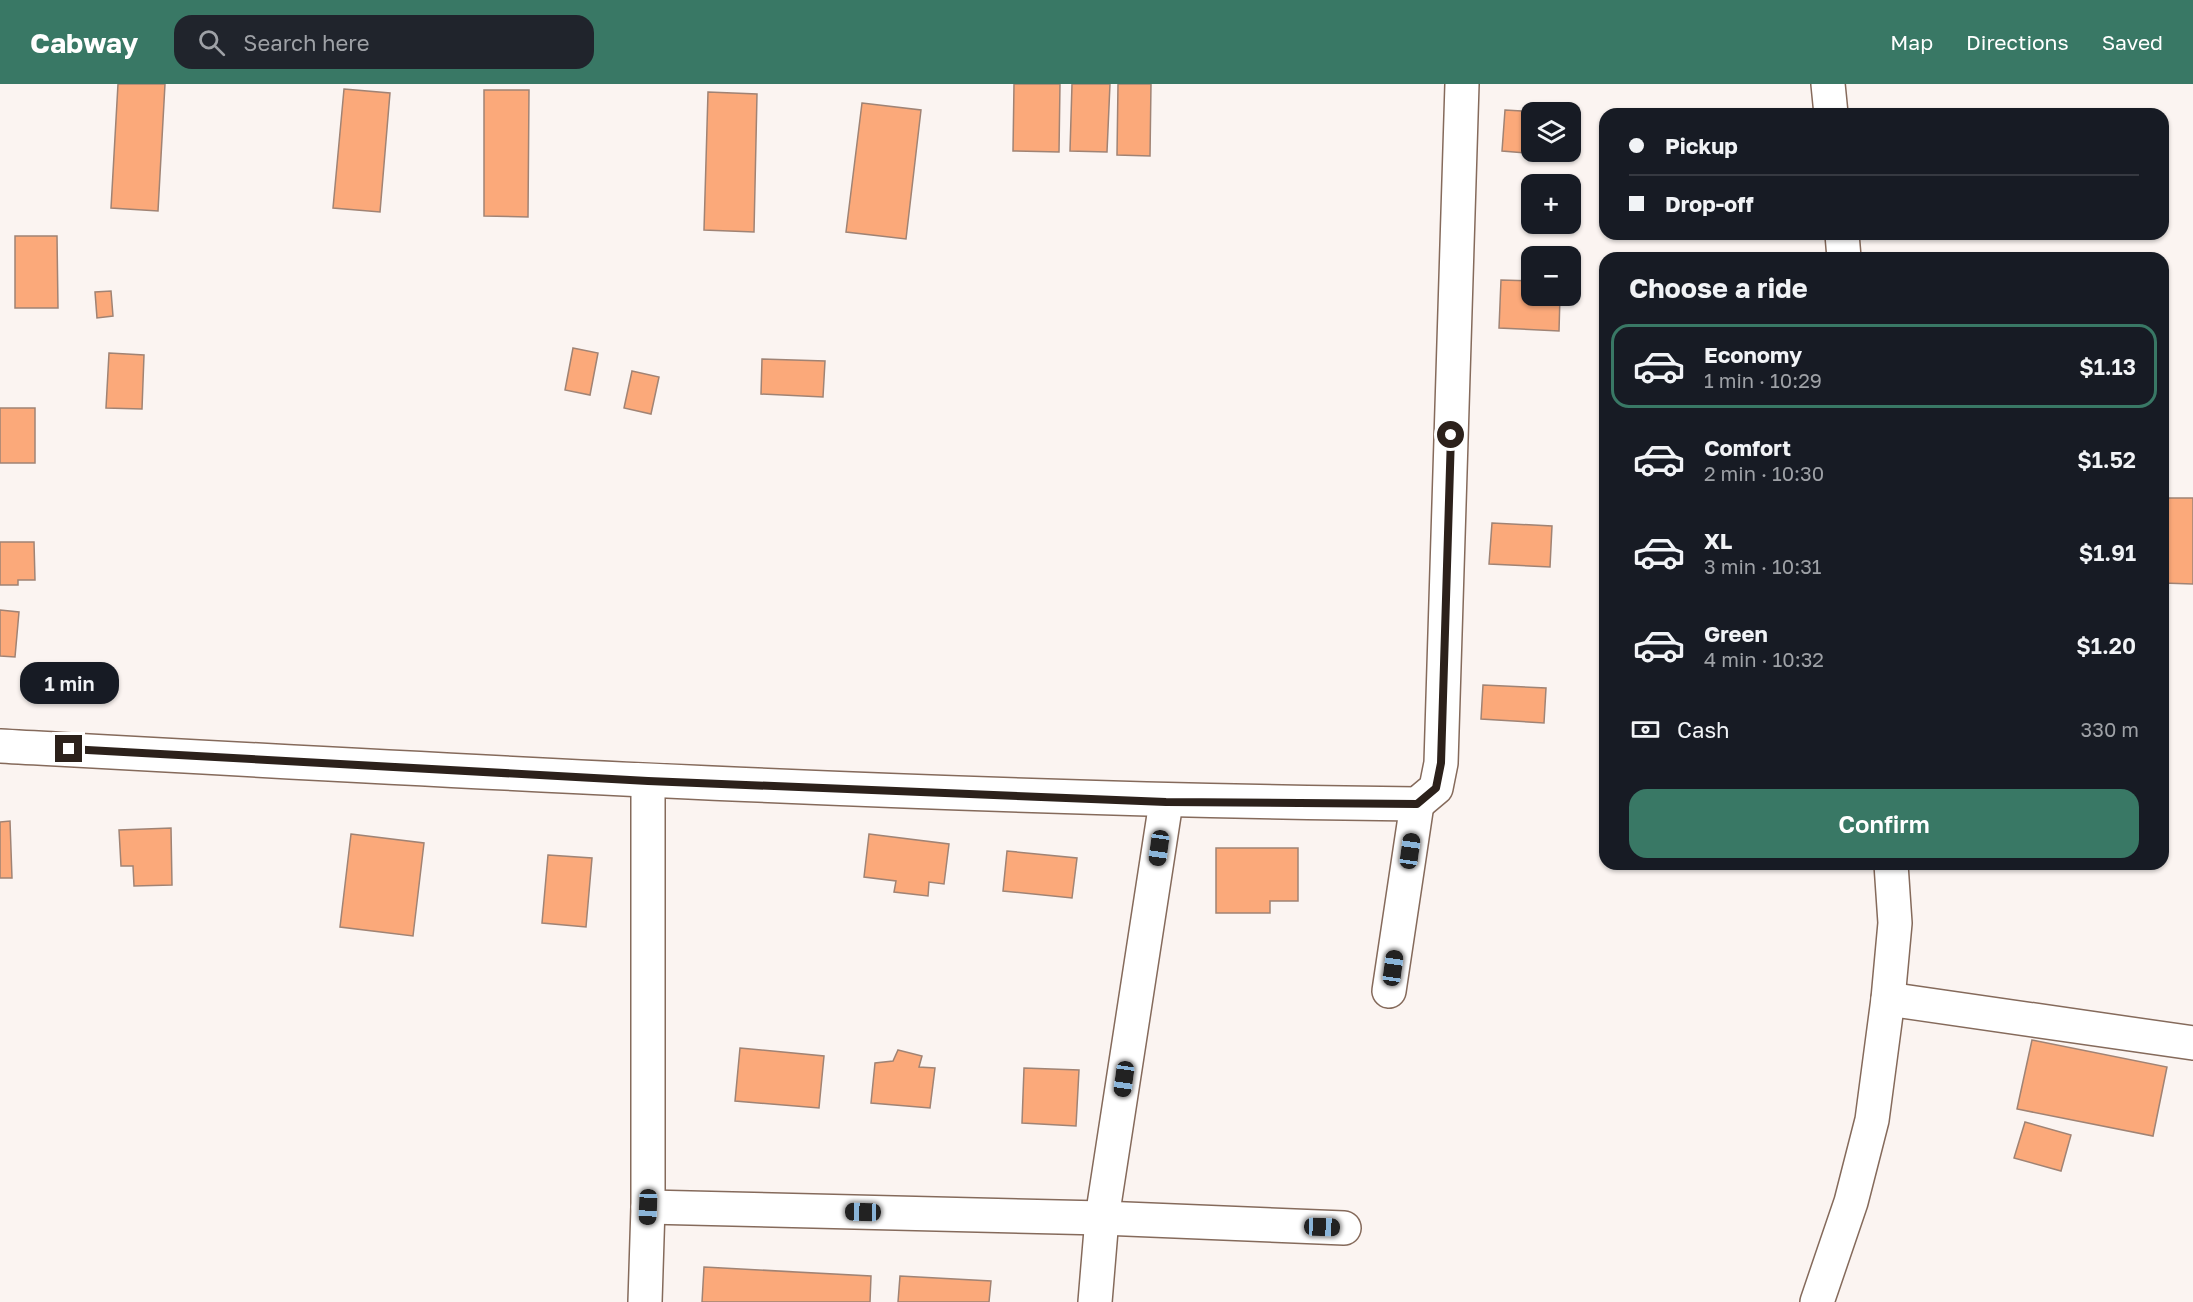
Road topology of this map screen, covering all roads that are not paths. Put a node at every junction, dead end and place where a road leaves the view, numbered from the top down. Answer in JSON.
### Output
{"nodes":[{"id":1,"x":1462,"y":84,"type":"edge"},
{"id":2,"x":1828,"y":84,"type":"edge"},
{"id":3,"x":1830,"y":108,"type":"edge"},
{"id":4,"x":0,"y":746,"type":"edge"},
{"id":5,"x":648,"y":781,"type":"junction"},
{"id":6,"x":1166,"y":802,"type":"junction"},
{"id":7,"x":1417,"y":804,"type":"junction"},
{"id":8,"x":1891,"y":870,"type":"edge"},
{"id":9,"x":1389,"y":991,"type":"dead end"},
{"id":10,"x":1888,"y":999,"type":"junction"},
{"id":11,"x":2193,"y":1043,"type":"edge"},
{"id":12,"x":648,"y":1207,"type":"junction"},
{"id":13,"x":1102,"y":1218,"type":"junction"},
{"id":14,"x":1344,"y":1228,"type":"dead end"},
{"id":15,"x":645,"y":1302,"type":"edge"},
{"id":16,"x":1095,"y":1302,"type":"edge"},
{"id":17,"x":1817,"y":1302,"type":"edge"}],
"edges":[{"from":1,"to":7,"type":"street"},
{"from":2,"to":3,"type":"street"},
{"from":4,"to":5,"type":"street"},
{"from":5,"to":6,"type":"street"},
{"from":5,"to":12,"type":"street"},
{"from":6,"to":7,"type":"street"},
{"from":6,"to":13,"type":"street"},
{"from":7,"to":9,"type":"street"},
{"from":8,"to":10,"type":"street"},
{"from":10,"to":11,"type":"street"},
{"from":10,"to":17,"type":"street"},
{"from":12,"to":13,"type":"street"},
{"from":12,"to":15,"type":"street"},
{"from":13,"to":14,"type":"street"},
{"from":13,"to":16,"type":"street"}]}
